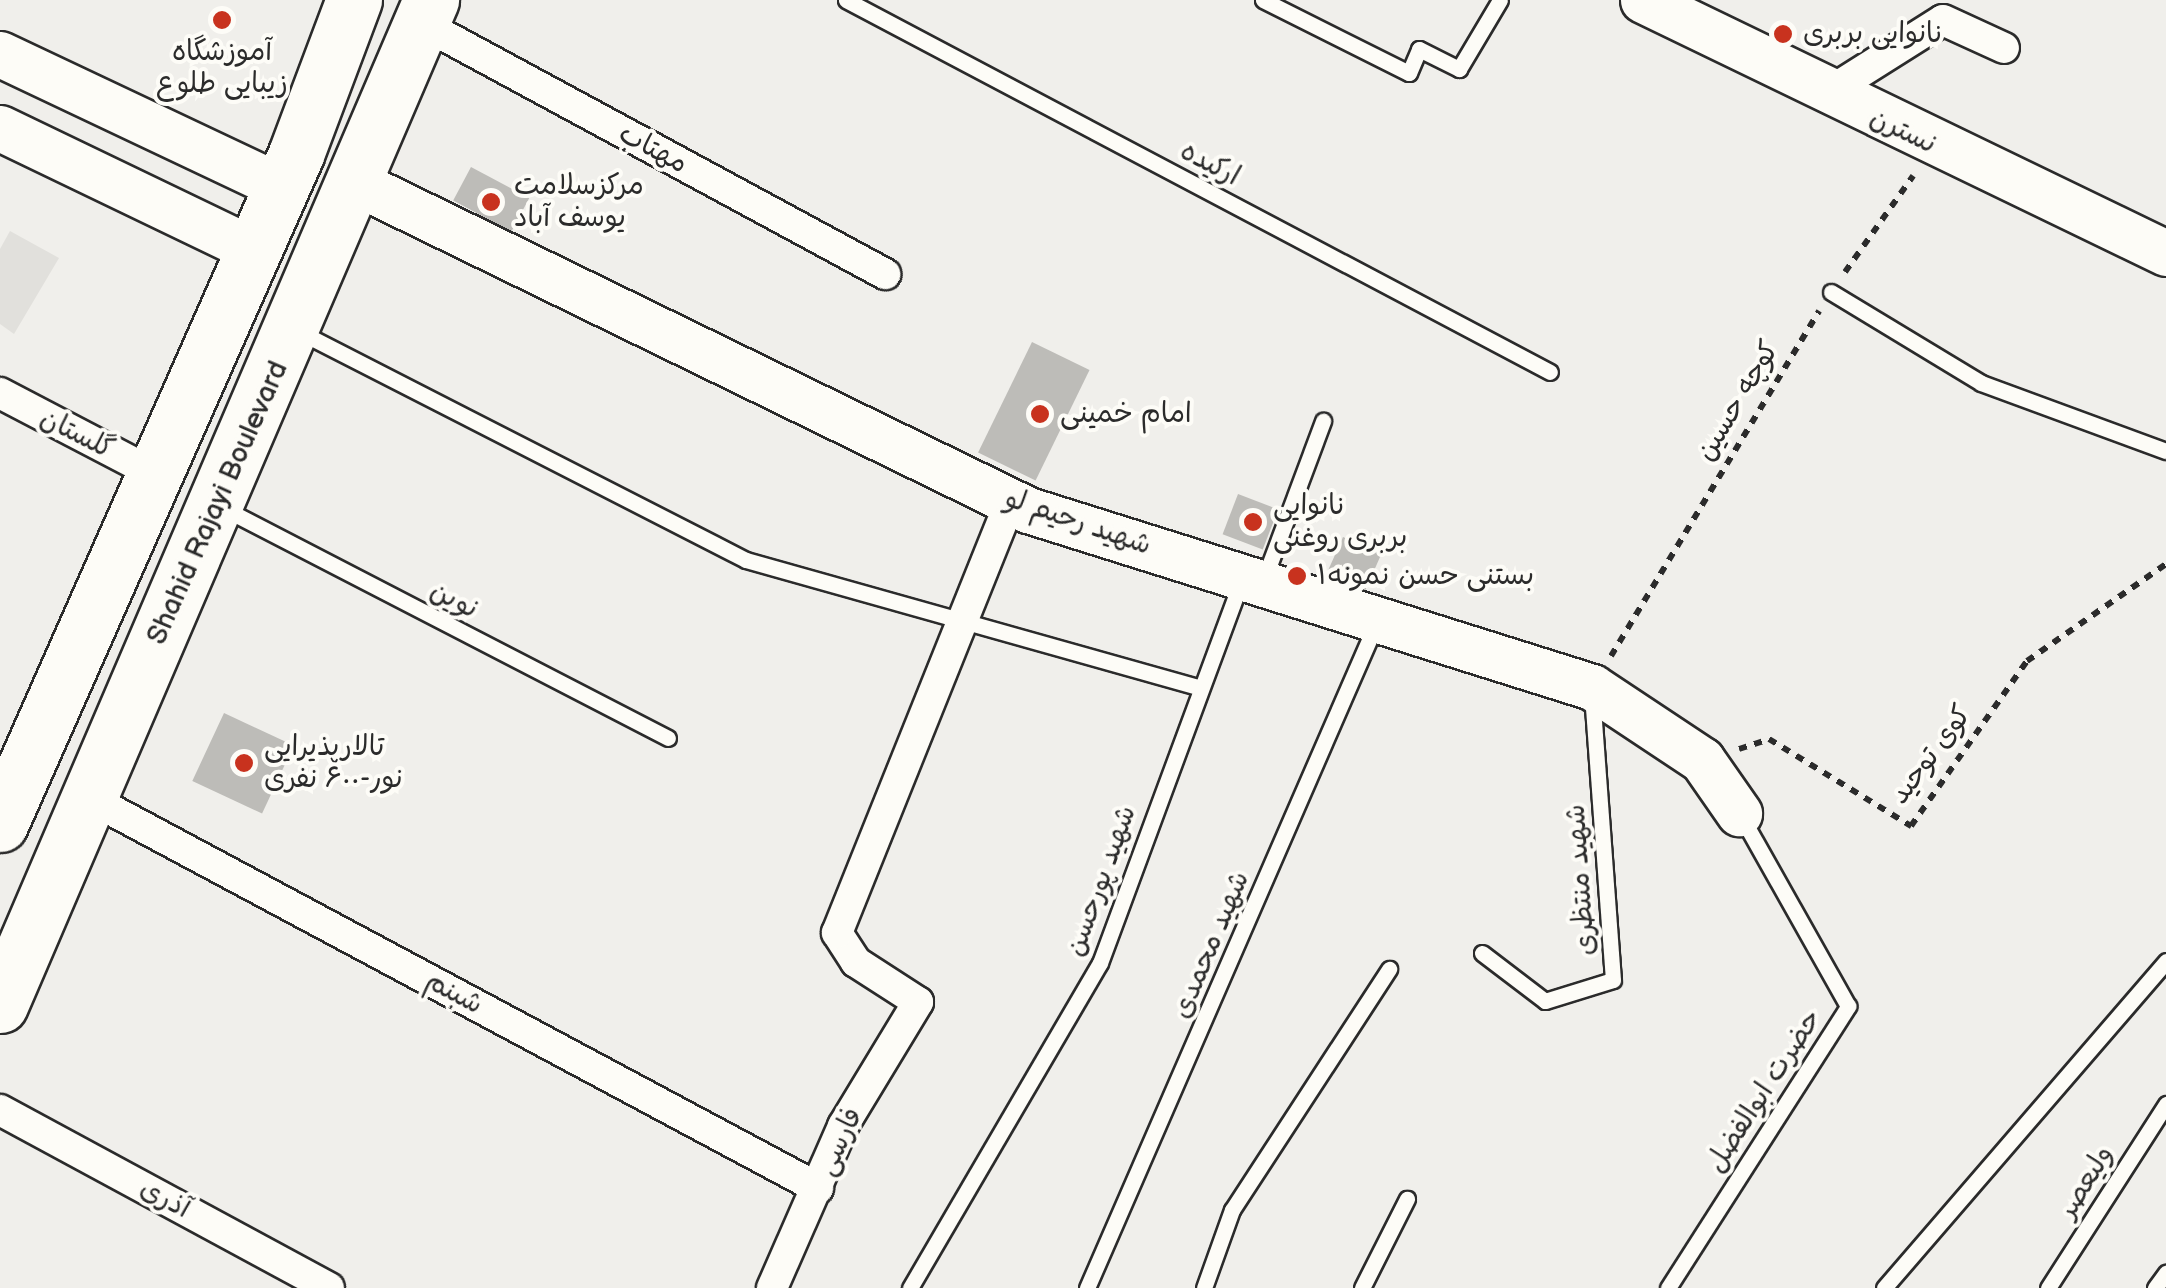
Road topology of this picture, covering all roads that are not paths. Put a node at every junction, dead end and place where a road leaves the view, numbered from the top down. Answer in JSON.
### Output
{"nodes":[{"id":1,"x":354,"y":0,"type":"edge"},
{"id":2,"x":846,"y":0,"type":"edge"},
{"id":3,"x":1262,"y":0,"type":"edge"},
{"id":4,"x":1500,"y":0,"type":"edge"},
{"id":5,"x":1644,"y":0,"type":"edge"},
{"id":6,"x":426,"y":12,"type":"edge"},
{"id":7,"x":2004,"y":48,"type":"dead end"},
{"id":8,"x":0,"y":54,"type":"edge"},
{"id":9,"x":1826,"y":94,"type":"junction"},
{"id":10,"x":0,"y":128,"type":"edge"},
{"id":11,"x":357,"y":183,"type":"junction"},
{"id":12,"x":282,"y":187,"type":"junction"},
{"id":13,"x":254,"y":250,"type":"junction"},
{"id":14,"x":2166,"y":254,"type":"edge"},
{"id":15,"x":885,"y":274,"type":"dead end"},
{"id":16,"x":1830,"y":292,"type":"road end"},
{"id":17,"x":294,"y":329,"type":"junction"},
{"id":18,"x":1550,"y":372,"type":"dead end"},
{"id":19,"x":0,"y":393,"type":"edge"},
{"id":20,"x":1324,"y":421,"type":"dead end"},
{"id":21,"x":2166,"y":451,"type":"edge"},
{"id":22,"x":155,"y":474,"type":"junction"},
{"id":23,"x":1010,"y":501,"type":"junction"},
{"id":24,"x":218,"y":506,"type":"junction"},
{"id":25,"x":1253,"y":580,"type":"junction"},
{"id":26,"x":1378,"y":620,"type":"junction"},
{"id":27,"x":961,"y":625,"type":"junction"},
{"id":28,"x":1199,"y":687,"type":"junction"},
{"id":29,"x":1592,"y":687,"type":"junction"},
{"id":30,"x":668,"y":738,"type":"dead end"},
{"id":31,"x":12,"y":764,"type":"edge"},
{"id":32,"x":89,"y":798,"type":"junction"},
{"id":33,"x":1739,"y":813,"type":"joint"},
{"id":34,"x":0,"y":824,"type":"edge"},
{"id":35,"x":1482,"y":953,"type":"dead end"},
{"id":36,"x":2166,"y":961,"type":"edge"},
{"id":37,"x":1389,"y":969,"type":"dead end"},
{"id":38,"x":0,"y":1004,"type":"edge"},
{"id":39,"x":2166,"y":1104,"type":"edge"},
{"id":40,"x":0,"y":1110,"type":"edge"},
{"id":41,"x":818,"y":1188,"type":"junction"},
{"id":42,"x":1406,"y":1199,"type":"dead end"},
{"id":43,"x":2166,"y":1273,"type":"edge"},
{"id":44,"x":329,"y":1288,"type":"edge"},
{"id":45,"x":772,"y":1288,"type":"edge"},
{"id":46,"x":910,"y":1288,"type":"edge"},
{"id":47,"x":1087,"y":1288,"type":"edge"},
{"id":48,"x":1204,"y":1288,"type":"edge"},
{"id":49,"x":1362,"y":1288,"type":"edge"},
{"id":50,"x":1668,"y":1288,"type":"edge"},
{"id":51,"x":1884,"y":1288,"type":"edge"},
{"id":52,"x":2048,"y":1288,"type":"edge"},
{"id":53,"x":2154,"y":1288,"type":"edge"}],
"edges":[{"from":1,"to":12,"type":"highway"},
{"from":2,"to":18,"type":"lane","name":"ارکیده"},
{"from":3,"to":4,"type":"lane"},
{"from":5,"to":9,"type":"street","name":"نسترن"},
{"from":6,"to":11,"type":"highway","name":"Shahid Rajayi Boulevard"},
{"from":6,"to":15,"type":"street","name":"مهتاب"},
{"from":7,"to":9,"type":"street"},
{"from":8,"to":12,"type":"street"},
{"from":9,"to":14,"type":"street","name":"نسترن"},
{"from":10,"to":13,"type":"street"},
{"from":11,"to":17,"type":"highway","name":"Shahid Rajayi Boulevard"},
{"from":11,"to":23,"type":"street","name":"شهید رحیم لو"},
{"from":12,"to":13,"type":"highway"},
{"from":13,"to":22,"type":"highway"},
{"from":16,"to":21,"type":"lane"},
{"from":17,"to":24,"type":"highway","name":"Shahid Rajayi Boulevard"},
{"from":17,"to":27,"type":"lane"},
{"from":19,"to":22,"type":"street","name":"گلستان"},
{"from":20,"to":25,"type":"lane","name":"شهید پورحسن"},
{"from":22,"to":31,"type":"highway"},
{"from":23,"to":25,"type":"street","name":"شهید رحیم لو"},
{"from":23,"to":27,"type":"street"},
{"from":24,"to":30,"type":"lane","name":"نوین"},
{"from":24,"to":32,"type":"highway","name":"Shahid Rajayi Boulevard"},
{"from":25,"to":26,"type":"street","name":"شهید رحیم لو"},
{"from":25,"to":28,"type":"lane","name":"شهید پورحسن"},
{"from":26,"to":29,"type":"street","name":"شهید رحیم لو"},
{"from":26,"to":47,"type":"lane","name":"شهید محمدی"},
{"from":27,"to":28,"type":"lane"},
{"from":27,"to":41,"type":"street","name":"فارسی"},
{"from":28,"to":46,"type":"lane","name":"شهید پورحسن"},
{"from":29,"to":33,"type":"street","name":"شهید رحیم لو"},
{"from":29,"to":35,"type":"lane","name":"شهید منتظری"},
{"from":31,"to":34,"type":"highway"},
{"from":32,"to":38,"type":"highway","name":"Shahid Rajayi Boulevard"},
{"from":32,"to":41,"type":"street","name":"شبنم"},
{"from":33,"to":50,"type":"lane","name":"حضرت ابوالفضل"},
{"from":36,"to":51,"type":"lane"},
{"from":37,"to":48,"type":"lane"},
{"from":39,"to":52,"type":"lane","name":"ولیعصر"},
{"from":40,"to":44,"type":"street","name":"آذری"},
{"from":41,"to":45,"type":"street","name":"فارسی"},
{"from":42,"to":49,"type":"lane"},
{"from":43,"to":53,"type":"lane"}]}
